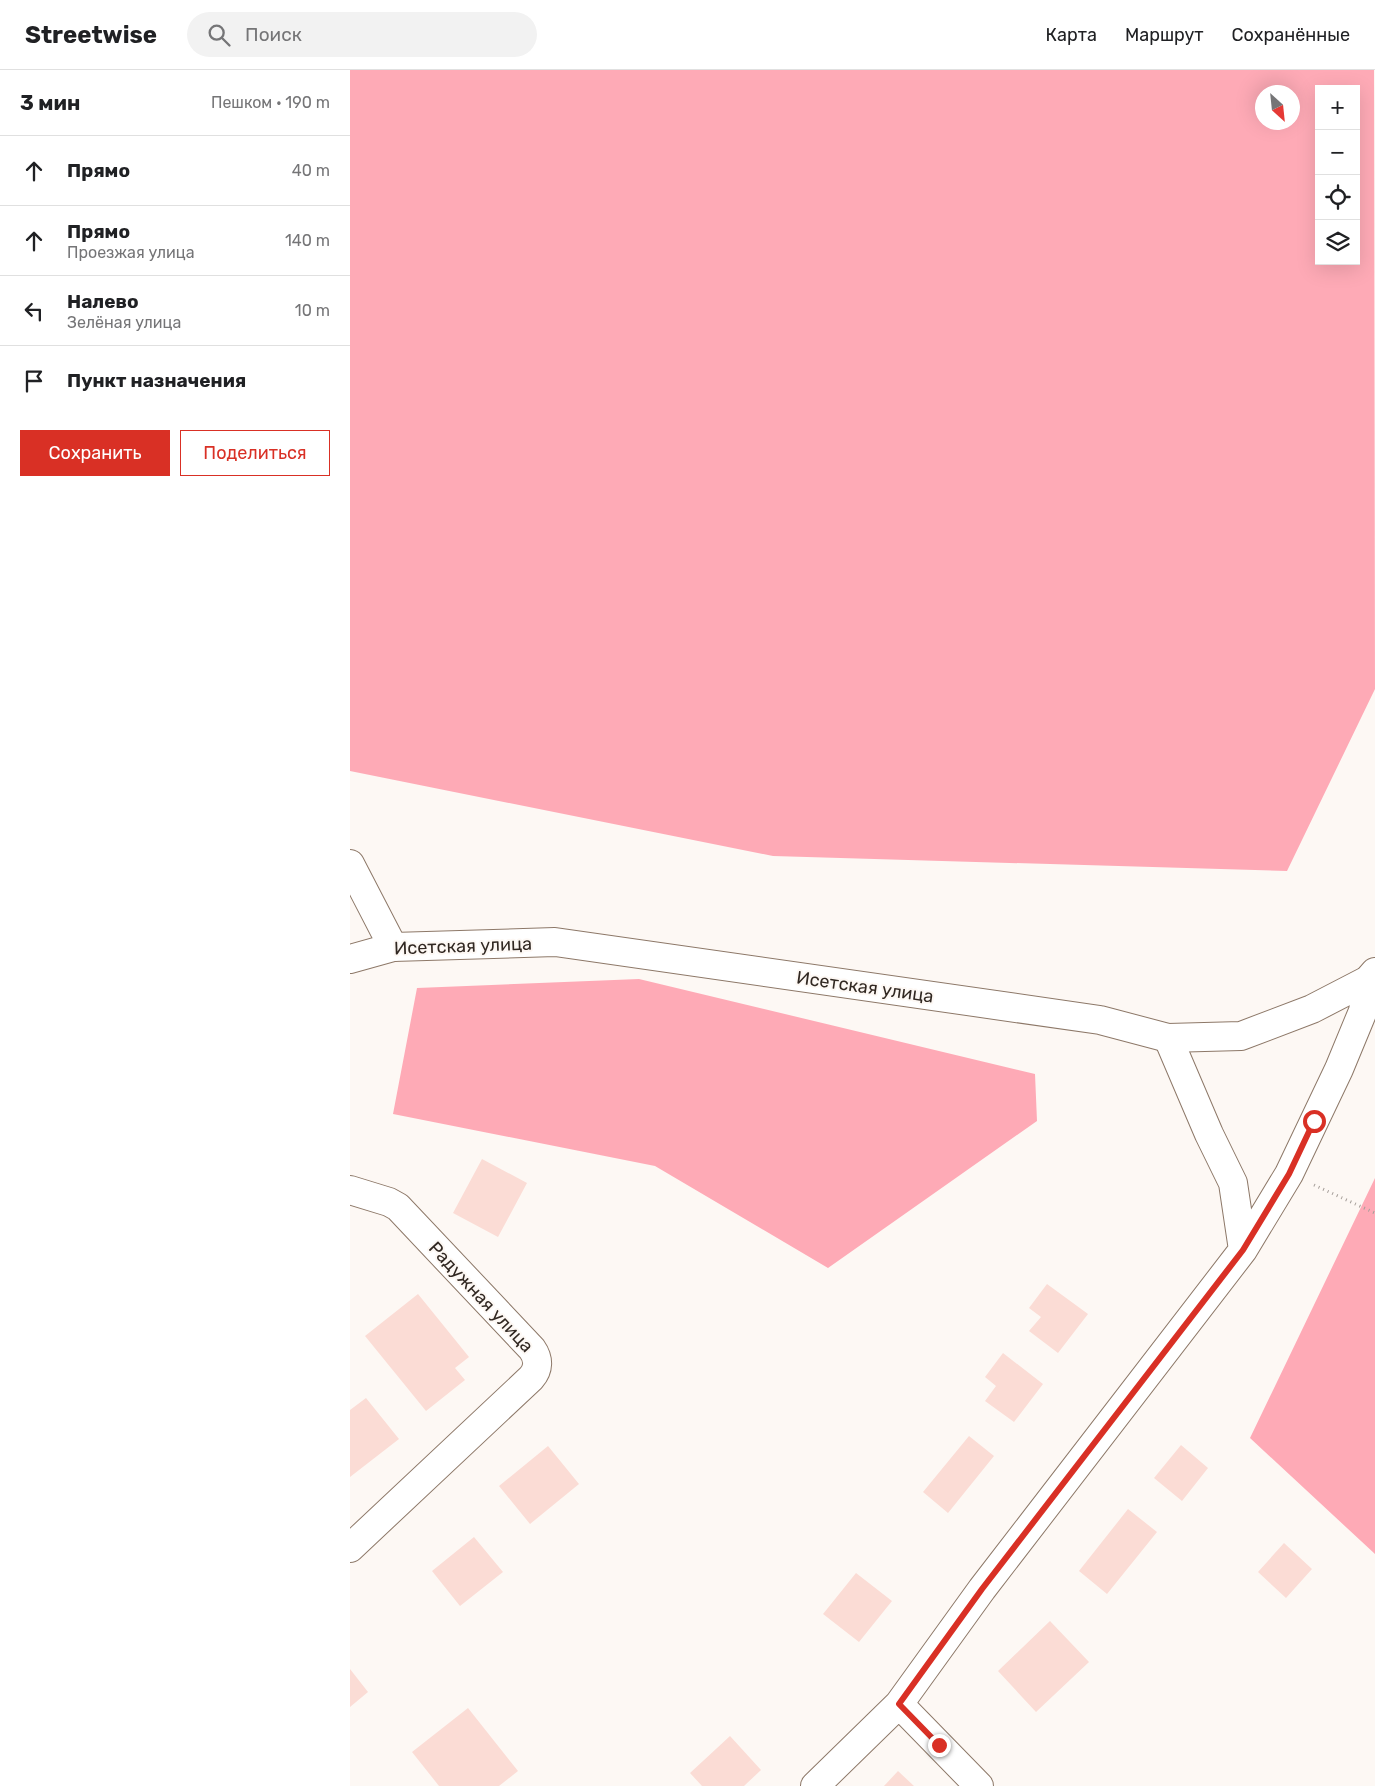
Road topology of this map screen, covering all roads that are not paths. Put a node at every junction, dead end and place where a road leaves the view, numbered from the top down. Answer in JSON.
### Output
{"nodes":[{"id":1,"x":350,"y":864,"type":"edge"},
{"id":2,"x":393,"y":947,"type":"junction"},
{"id":3,"x":350,"y":959,"type":"edge"},
{"id":4,"x":1372,"y":976,"type":"edge"},
{"id":5,"x":1168,"y":1038,"type":"junction"},
{"id":6,"x":350,"y":1190,"type":"edge"},
{"id":7,"x":1243,"y":1250,"type":"junction"},
{"id":8,"x":350,"y":1548,"type":"edge"},
{"id":9,"x":899,"y":1704,"type":"junction"},
{"id":10,"x":815,"y":1786,"type":"edge"},
{"id":11,"x":979,"y":1786,"type":"edge"}],
"edges":[{"from":1,"to":2,"type":"street"},
{"from":2,"to":3,"type":"street","name":"Исетская улица"},
{"from":2,"to":5,"type":"street","name":"Исетская улица"},
{"from":4,"to":5,"type":"street","name":"Исетская улица"},
{"from":4,"to":7,"type":"street"},
{"from":5,"to":7,"type":"street"},
{"from":6,"to":8,"type":"street","name":"Радужная улица"},
{"from":7,"to":9,"type":"street"},
{"from":9,"to":10,"type":"street"},
{"from":9,"to":11,"type":"street"}]}
